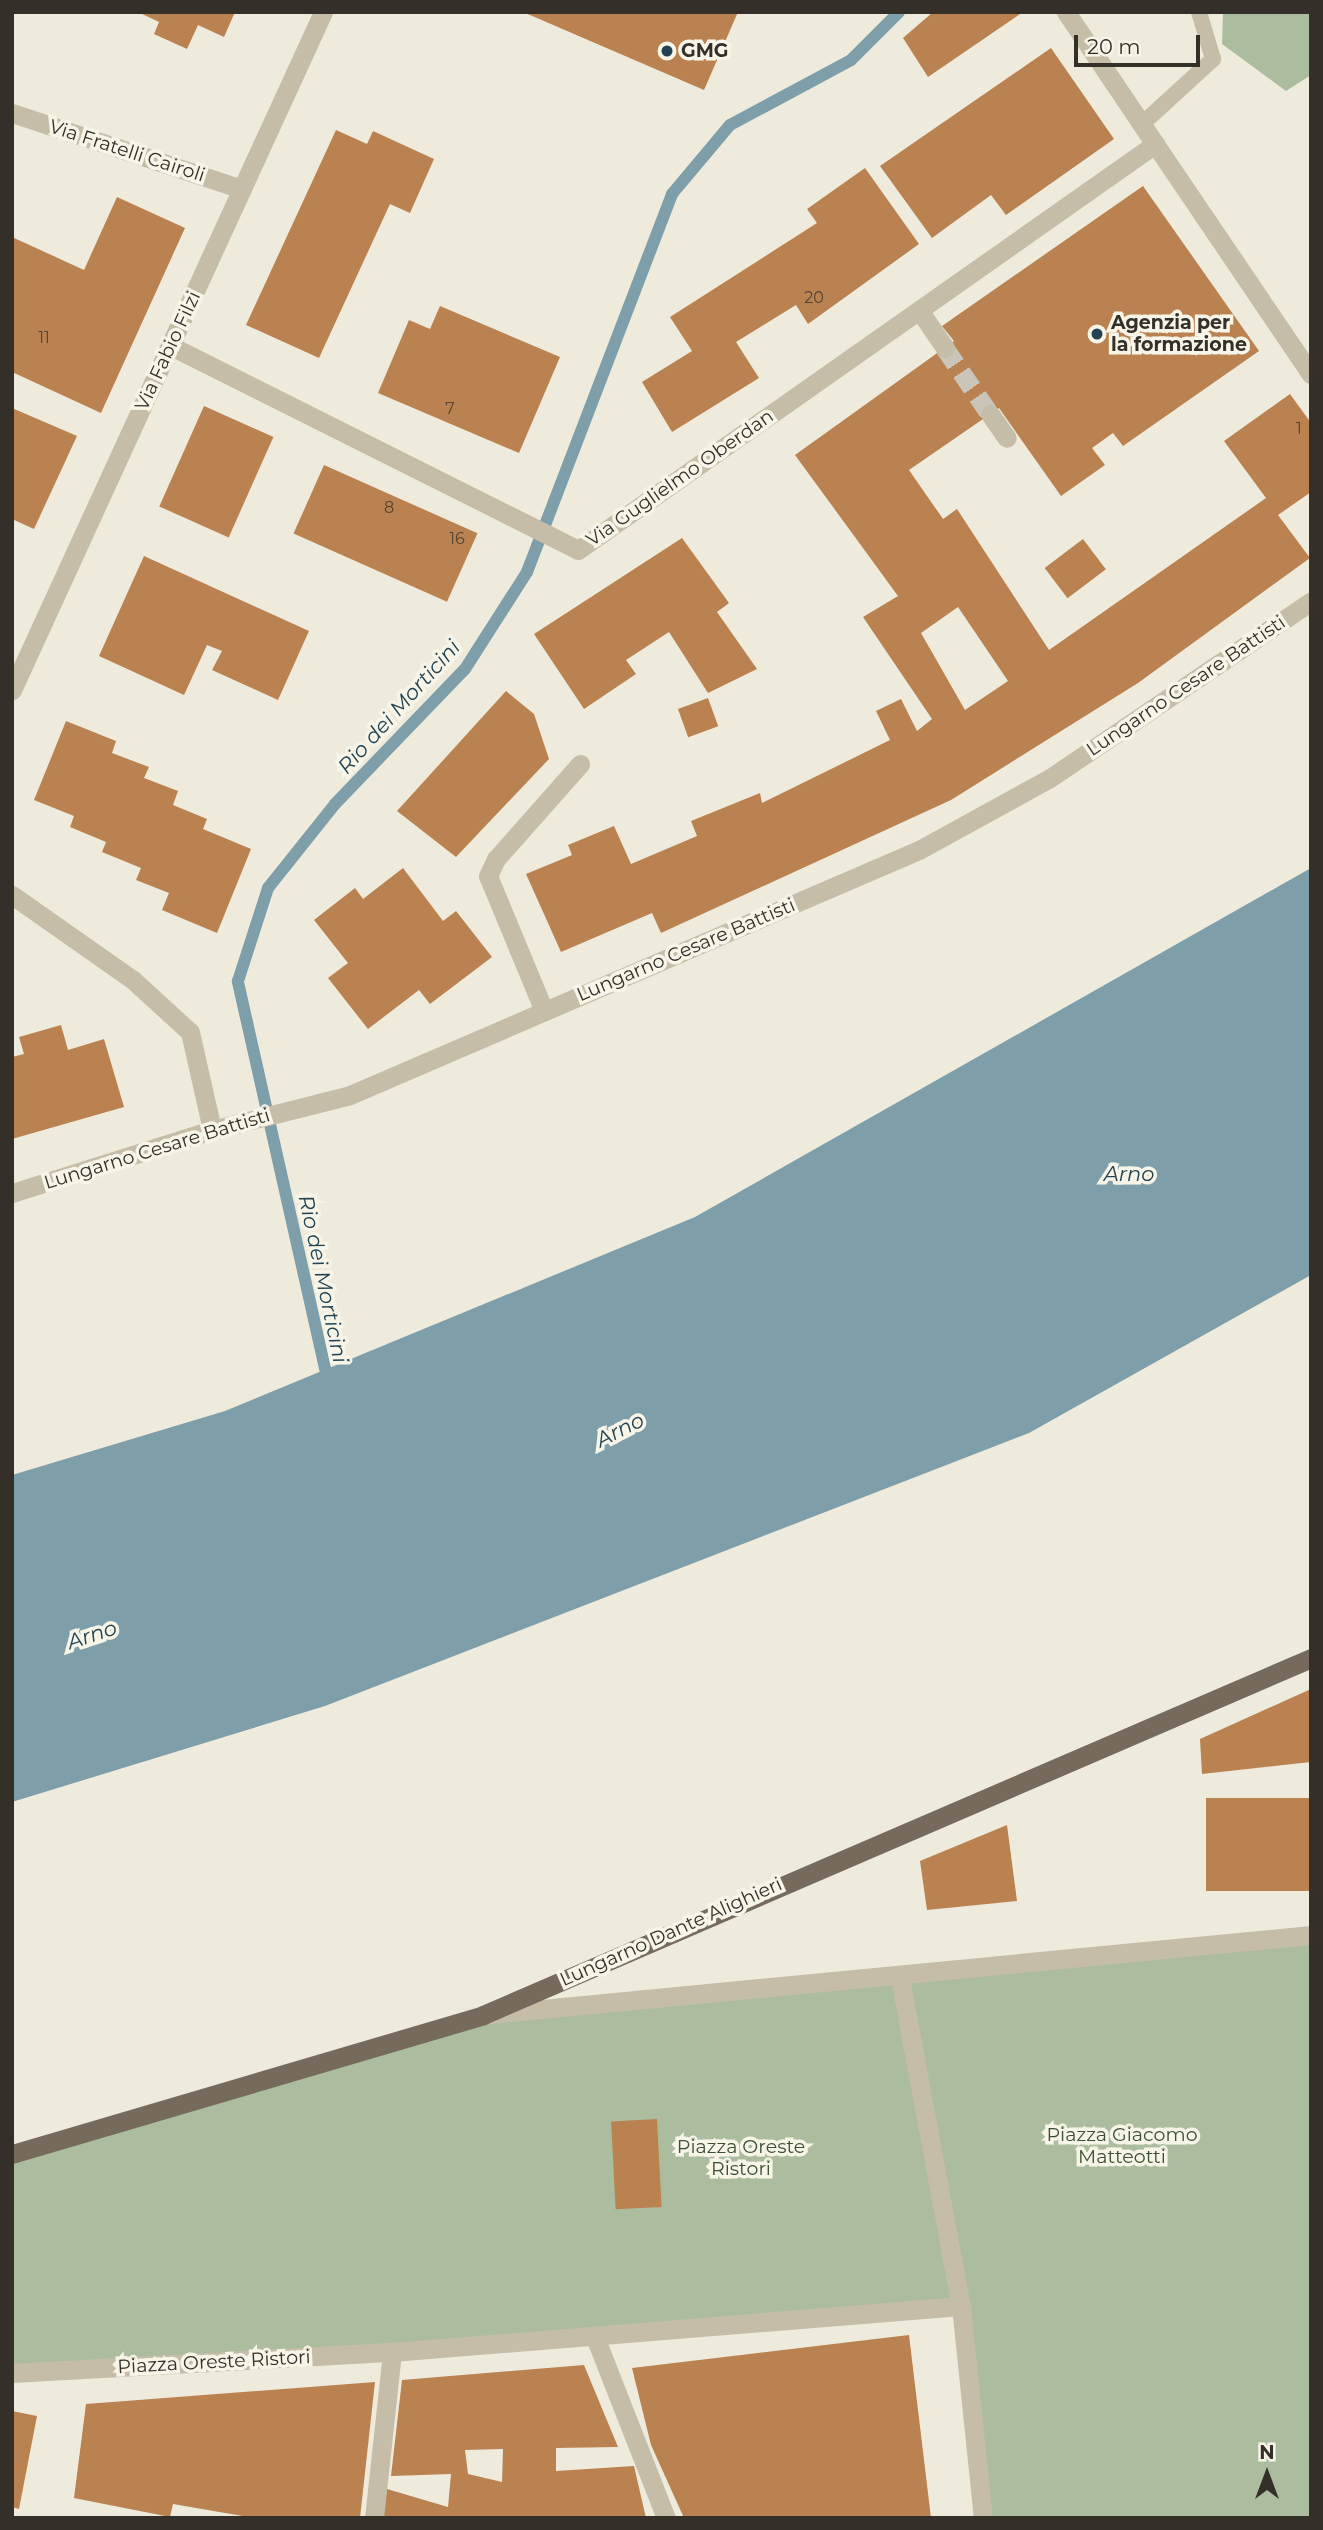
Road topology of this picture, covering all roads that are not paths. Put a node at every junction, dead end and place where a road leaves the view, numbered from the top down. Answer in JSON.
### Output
{"nodes":[{"id":1,"x":323,"y":12,"type":"edge"},
{"id":2,"x":1066,"y":12,"type":"edge"},
{"id":3,"x":1199,"y":12,"type":"edge"},
{"id":4,"x":12,"y":113,"type":"edge"},
{"id":5,"x":1142,"y":125,"type":"junction"},
{"id":6,"x":1155,"y":144,"type":"junction"},
{"id":7,"x":242,"y":189,"type":"junction"},
{"id":8,"x":919,"y":310,"type":"junction"},
{"id":9,"x":171,"y":346,"type":"junction"},
{"id":10,"x":945,"y":348,"type":"tunnel mouth"},
{"id":11,"x":1311,"y":374,"type":"edge"},
{"id":12,"x":990,"y":414,"type":"tunnel mouth"},
{"id":13,"x":1007,"y":438,"type":"dead end"},
{"id":14,"x":1311,"y":601,"type":"edge"},
{"id":15,"x":12,"y":690,"type":"edge"},
{"id":16,"x":580,"y":764,"type":"dead end"},
{"id":17,"x":12,"y":895,"type":"edge"},
{"id":18,"x":544,"y":1011,"type":"junction"},
{"id":19,"x":221,"y":1127,"type":"junction"},
{"id":20,"x":12,"y":1193,"type":"edge"},
{"id":21,"x":1311,"y":1658,"type":"edge"},
{"id":22,"x":1311,"y":1935,"type":"edge"},
{"id":23,"x":900,"y":1978,"type":"junction"},
{"id":24,"x":484,"y":2015,"type":"junction"},
{"id":25,"x":12,"y":2154,"type":"edge"},
{"id":26,"x":961,"y":2306,"type":"junction"},
{"id":27,"x":595,"y":2337,"type":"junction"},
{"id":28,"x":392,"y":2352,"type":"junction"},
{"id":29,"x":12,"y":2373,"type":"edge"},
{"id":30,"x":374,"y":2518,"type":"edge"},
{"id":31,"x":666,"y":2518,"type":"edge"},
{"id":32,"x":983,"y":2518,"type":"edge"}],
"edges":[{"from":1,"to":7,"type":"street","name":"Via Fabio Filzi"},
{"from":2,"to":5,"type":"street"},
{"from":3,"to":5,"type":"lane"},
{"from":4,"to":7,"type":"street","name":"Via Fratelli Cairoli"},
{"from":5,"to":6,"type":"street"},
{"from":6,"to":8,"type":"street","name":"Via Guglielmo Oberdan"},
{"from":6,"to":11,"type":"street"},
{"from":7,"to":9,"type":"street","name":"Via Fabio Filzi"},
{"from":8,"to":9,"type":"street","name":"Via Guglielmo Oberdan"},
{"from":8,"to":10,"type":"street"},
{"from":9,"to":15,"type":"street","name":"Via Fabio Filzi"},
{"from":12,"to":13,"type":"street"},
{"from":14,"to":18,"type":"street","name":"Lungarno Cesare Battisti"},
{"from":16,"to":18,"type":"street"},
{"from":17,"to":19,"type":"street"},
{"from":18,"to":19,"type":"street","name":"Lungarno Cesare Battisti"},
{"from":19,"to":20,"type":"street","name":"Lungarno Cesare Battisti"},
{"from":21,"to":24,"type":"main road","name":"Lungarno Dante Alighieri"},
{"from":22,"to":23,"type":"street"},
{"from":23,"to":24,"type":"street"},
{"from":23,"to":26,"type":"street"},
{"from":24,"to":25,"type":"main road","name":"Lungarno Dante Alighieri"},
{"from":26,"to":27,"type":"street","name":"Piazza Oreste Ristori"},
{"from":26,"to":32,"type":"street"},
{"from":27,"to":28,"type":"street","name":"Piazza Oreste Ristori"},
{"from":27,"to":31,"type":"street"},
{"from":28,"to":29,"type":"street","name":"Piazza Oreste Ristori"},
{"from":28,"to":30,"type":"street"}]}
